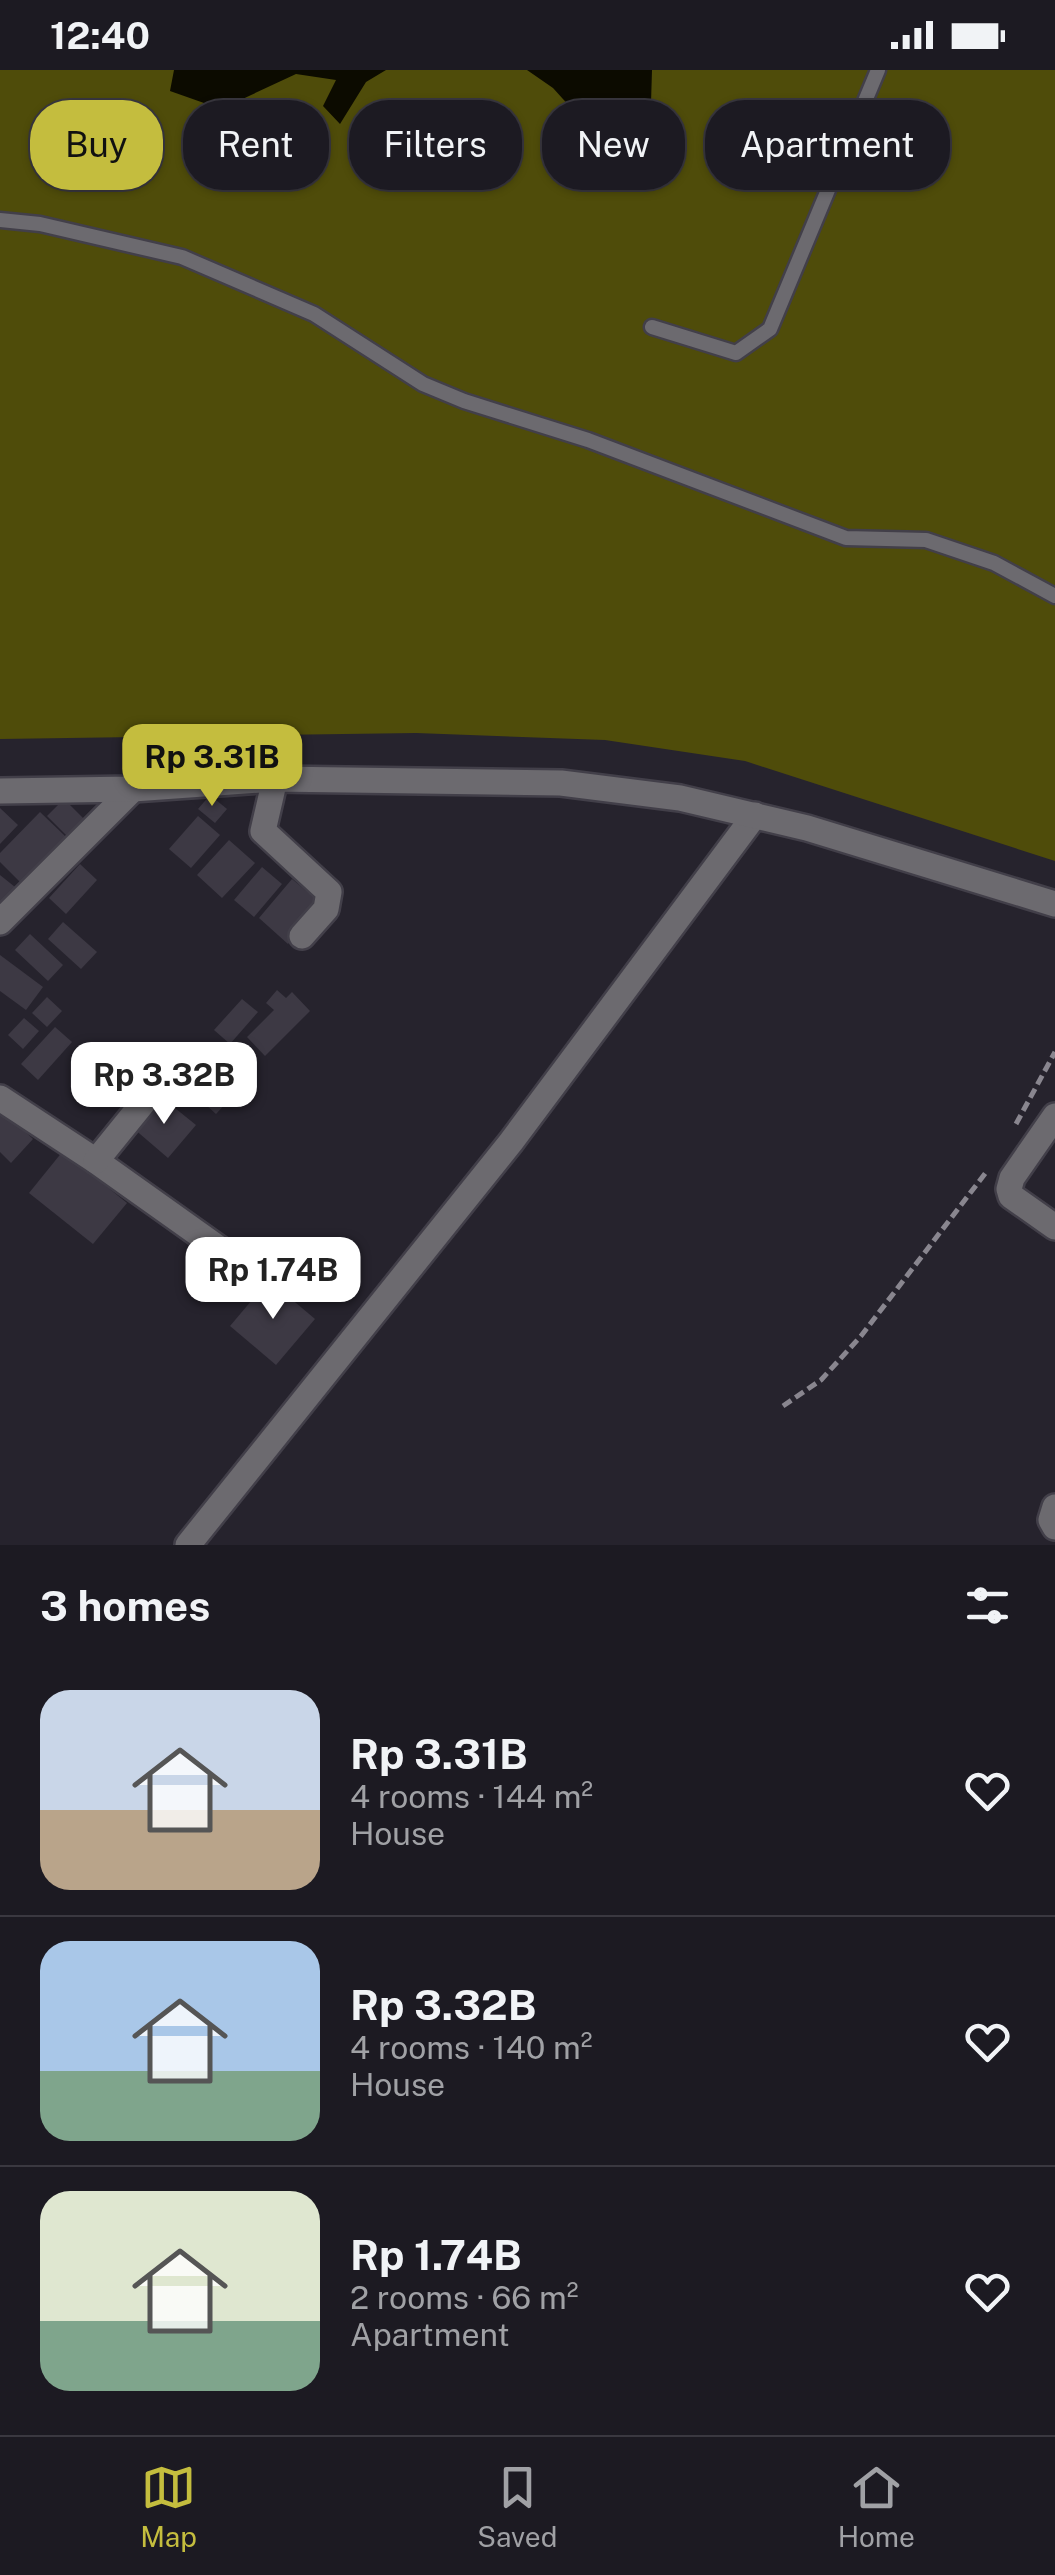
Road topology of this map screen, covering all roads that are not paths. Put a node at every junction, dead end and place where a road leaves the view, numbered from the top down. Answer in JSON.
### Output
{"nodes":[{"id":1,"x":878,"y":70,"type":"edge"},
{"id":2,"x":0,"y":220,"type":"edge"},
{"id":3,"x":652,"y":327,"type":"dead end"},
{"id":4,"x":1055,"y":596,"type":"edge"},
{"id":5,"x":276,"y":779,"type":"junction"},
{"id":6,"x":133,"y":788,"type":"junction"},
{"id":7,"x":0,"y":792,"type":"edge"},
{"id":8,"x":755,"y":815,"type":"junction"},
{"id":9,"x":1055,"y":904,"type":"edge"},
{"id":10,"x":0,"y":922,"type":"edge"},
{"id":11,"x":302,"y":936,"type":"dead end"},
{"id":12,"x":178,"y":1061,"type":"dead end"},
{"id":13,"x":0,"y":1098,"type":"edge"},
{"id":14,"x":1055,"y":1116,"type":"edge"},
{"id":15,"x":96,"y":1160,"type":"junction"},
{"id":16,"x":1055,"y":1227,"type":"edge"},
{"id":17,"x":259,"y":1276,"type":"dead end"},
{"id":18,"x":1055,"y":1508,"type":"edge"},
{"id":19,"x":1055,"y":1527,"type":"edge"},
{"id":20,"x":188,"y":1545,"type":"edge"}],
"edges":[{"from":1,"to":3,"type":"lane"},
{"from":2,"to":4,"type":"lane"},
{"from":5,"to":6,"type":"street"},
{"from":5,"to":8,"type":"street"},
{"from":5,"to":11,"type":"street"},
{"from":6,"to":7,"type":"street"},
{"from":6,"to":10,"type":"street"},
{"from":8,"to":9,"type":"street"},
{"from":8,"to":20,"type":"street"},
{"from":12,"to":15,"type":"street"},
{"from":13,"to":15,"type":"street"},
{"from":14,"to":16,"type":"street"},
{"from":15,"to":17,"type":"street"},
{"from":18,"to":19,"type":"street"}]}
